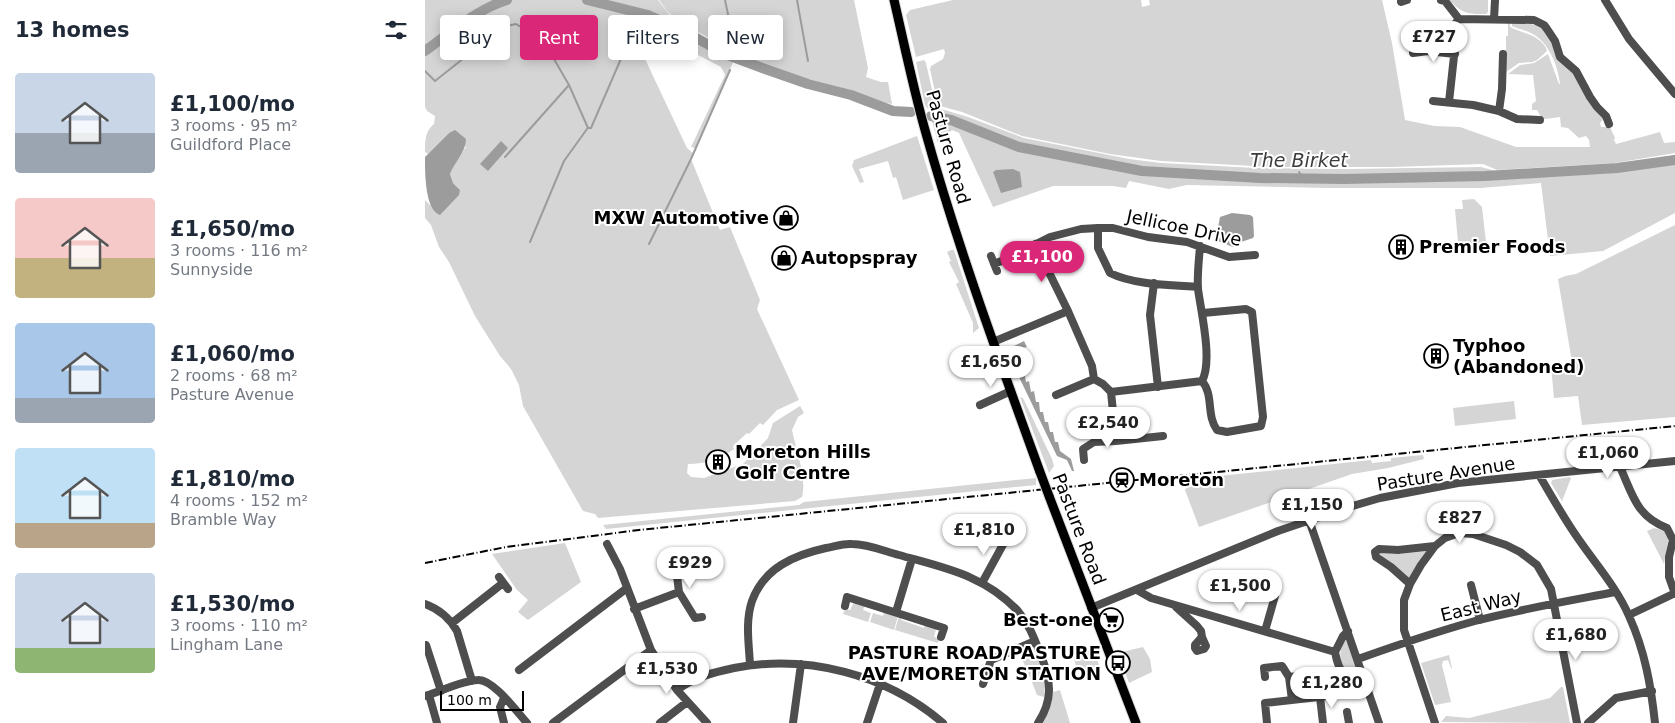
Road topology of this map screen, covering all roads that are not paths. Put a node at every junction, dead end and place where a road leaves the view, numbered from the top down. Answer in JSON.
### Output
{"nodes":[{"id":1,"x":894,"y":0,"type":"edge"},
{"id":2,"x":1441,"y":0,"type":"edge"},
{"id":3,"x":1495,"y":0,"type":"edge"},
{"id":4,"x":1605,"y":0,"type":"edge"},
{"id":5,"x":1459,"y":19,"type":"junction"},
{"id":6,"x":1494,"y":19,"type":"junction"},
{"id":7,"x":1413,"y":53,"type":"dead end"},
{"id":8,"x":1455,"y":54,"type":"junction"},
{"id":9,"x":1503,"y":54,"type":"dead end"},
{"id":10,"x":1675,"y":94,"type":"edge"},
{"id":11,"x":1433,"y":101,"type":"dead end"},
{"id":12,"x":1449,"y":102,"type":"junction"},
{"id":13,"x":1499,"y":111,"type":"junction"},
{"id":14,"x":1540,"y":120,"type":"dead end"},
{"id":15,"x":1609,"y":124,"type":"dead end"},
{"id":16,"x":1098,"y":228,"type":"junction"},
{"id":17,"x":1035,"y":244,"type":"junction"},
{"id":18,"x":1201,"y":246,"type":"junction"},
{"id":19,"x":1255,"y":255,"type":"dead end"},
{"id":20,"x":994,"y":263,"type":"dead end"},
{"id":21,"x":1154,"y":283,"type":"junction"},
{"id":22,"x":1198,"y":287,"type":"junction"},
{"id":23,"x":1068,"y":311,"type":"junction"},
{"id":24,"x":1203,"y":313,"type":"junction"},
{"id":25,"x":993,"y":342,"type":"junction"},
{"id":26,"x":1094,"y":379,"type":"junction"},
{"id":27,"x":1202,"y":381,"type":"junction"},
{"id":28,"x":1158,"y":387,"type":"junction"},
{"id":29,"x":1011,"y":391,"type":"junction"},
{"id":30,"x":1111,"y":392,"type":"junction"},
{"id":31,"x":1054,"y":404,"type":"dead end"},
{"id":32,"x":980,"y":405,"type":"dead end"},
{"id":33,"x":1163,"y":436,"type":"dead end"},
{"id":34,"x":1116,"y":441,"type":"junction"},
{"id":35,"x":1074,"y":446,"type":"dead end"},
{"id":36,"x":1083,"y":449,"type":"junction"},
{"id":37,"x":1084,"y":460,"type":"dead end"},
{"id":38,"x":1675,"y":461,"type":"edge"},
{"id":39,"x":1620,"y":467,"type":"junction"},
{"id":40,"x":1539,"y":475,"type":"junction"},
{"id":41,"x":1309,"y":520,"type":"junction"},
{"id":42,"x":1671,"y":527,"type":"edge"},
{"id":43,"x":1674,"y":539,"type":"edge"},
{"id":44,"x":1005,"y":541,"type":"dead end"},
{"id":45,"x":607,"y":544,"type":"dead end"},
{"id":46,"x":1435,"y":546,"type":"junction"},
{"id":47,"x":681,"y":559,"type":"dead end"},
{"id":48,"x":913,"y":559,"type":"junction"},
{"id":49,"x":503,"y":583,"type":"dead end"},
{"id":50,"x":982,"y":583,"type":"junction"},
{"id":51,"x":1410,"y":584,"type":"junction"},
{"id":52,"x":1471,"y":585,"type":"dead end"},
{"id":53,"x":627,"y":588,"type":"junction"},
{"id":54,"x":1137,"y":590,"type":"junction"},
{"id":55,"x":679,"y":592,"type":"junction"},
{"id":56,"x":1615,"y":592,"type":"junction"},
{"id":57,"x":1675,"y":593,"type":"edge"},
{"id":58,"x":1275,"y":596,"type":"dead end"},
{"id":59,"x":1554,"y":603,"type":"junction"},
{"id":60,"x":425,"y":604,"type":"edge"},
{"id":61,"x":1174,"y":605,"type":"junction"},
{"id":62,"x":845,"y":606,"type":"dead end"},
{"id":63,"x":1091,"y":608,"type":"junction"},
{"id":64,"x":634,"y":609,"type":"junction"},
{"id":65,"x":896,"y":612,"type":"junction"},
{"id":66,"x":1629,"y":615,"type":"junction"},
{"id":67,"x":702,"y":617,"type":"dead end"},
{"id":68,"x":1480,"y":620,"type":"junction"},
{"id":69,"x":453,"y":623,"type":"junction"},
{"id":70,"x":1265,"y":631,"type":"junction"},
{"id":71,"x":1348,"y":631,"type":"junction"},
{"id":72,"x":941,"y":637,"type":"dead end"},
{"id":73,"x":1202,"y":637,"type":"dead end"},
{"id":74,"x":1035,"y":641,"type":"junction"},
{"id":75,"x":1407,"y":641,"type":"junction"},
{"id":76,"x":427,"y":649,"type":"edge"},
{"id":77,"x":651,"y":650,"type":"junction"},
{"id":78,"x":1335,"y":652,"type":"junction"},
{"id":79,"x":1358,"y":659,"type":"junction"},
{"id":80,"x":801,"y":664,"type":"junction"},
{"id":81,"x":750,"y":665,"type":"junction"},
{"id":82,"x":519,"y":670,"type":"dead end"},
{"id":83,"x":1309,"y":675,"type":"dead end"},
{"id":84,"x":1344,"y":675,"type":"junction"},
{"id":85,"x":1265,"y":677,"type":"dead end"},
{"id":86,"x":1289,"y":678,"type":"junction"},
{"id":87,"x":472,"y":680,"type":"junction"},
{"id":88,"x":880,"y":684,"type":"junction"},
{"id":89,"x":983,"y":684,"type":"dead end"},
{"id":90,"x":1367,"y":688,"type":"junction"},
{"id":91,"x":677,"y":690,"type":"junction"},
{"id":92,"x":441,"y":691,"type":"junction"},
{"id":93,"x":1652,"y":691,"type":"junction"},
{"id":94,"x":427,"y":696,"type":"edge"},
{"id":95,"x":1319,"y":697,"type":"junction"},
{"id":96,"x":504,"y":698,"type":"junction"},
{"id":97,"x":1292,"y":700,"type":"junction"},
{"id":98,"x":687,"y":702,"type":"junction"},
{"id":99,"x":1347,"y":712,"type":"dead end"},
{"id":100,"x":437,"y":723,"type":"edge"},
{"id":101,"x":504,"y":723,"type":"edge"},
{"id":102,"x":527,"y":723,"type":"edge"},
{"id":103,"x":553,"y":723,"type":"edge"},
{"id":104,"x":660,"y":723,"type":"edge"},
{"id":105,"x":707,"y":723,"type":"edge"},
{"id":106,"x":793,"y":723,"type":"edge"},
{"id":107,"x":867,"y":723,"type":"edge"},
{"id":108,"x":943,"y":723,"type":"edge"},
{"id":109,"x":1039,"y":723,"type":"edge"},
{"id":110,"x":1136,"y":723,"type":"edge"},
{"id":111,"x":1267,"y":723,"type":"edge"},
{"id":112,"x":1323,"y":723,"type":"edge"},
{"id":113,"x":1349,"y":723,"type":"edge"},
{"id":114,"x":1379,"y":723,"type":"edge"},
{"id":115,"x":1435,"y":723,"type":"edge"},
{"id":116,"x":1577,"y":723,"type":"edge"},
{"id":117,"x":1588,"y":723,"type":"edge"},
{"id":118,"x":1655,"y":723,"type":"edge"}],
"edges":[{"from":1,"to":25,"type":"main road","name":"Pasture Road"},
{"from":2,"to":5,"type":"street"},
{"from":3,"to":6,"type":"street"},
{"from":4,"to":10,"type":"street"},
{"from":5,"to":6,"type":"street"},
{"from":5,"to":8,"type":"street"},
{"from":6,"to":15,"type":"street"},
{"from":7,"to":8,"type":"street"},
{"from":8,"to":12,"type":"street"},
{"from":9,"to":13,"type":"street"},
{"from":11,"to":12,"type":"street"},
{"from":12,"to":13,"type":"street"},
{"from":13,"to":14,"type":"street"},
{"from":16,"to":17,"type":"street","name":"Jellicoe Drive"},
{"from":16,"to":18,"type":"street","name":"Jellicoe Drive"},
{"from":16,"to":21,"type":"street"},
{"from":17,"to":20,"type":"street","name":"Jellicoe Drive"},
{"from":17,"to":23,"type":"street"},
{"from":18,"to":19,"type":"street","name":"Jellicoe Drive"},
{"from":18,"to":22,"type":"street"},
{"from":21,"to":22,"type":"street"},
{"from":21,"to":28,"type":"street"},
{"from":22,"to":24,"type":"street"},
{"from":23,"to":25,"type":"street"},
{"from":23,"to":26,"type":"street"},
{"from":24,"to":27,"type":"street"},
{"from":24,"to":27,"type":"street"},
{"from":25,"to":29,"type":"main road","name":"Pasture Road"},
{"from":26,"to":30,"type":"street"},
{"from":26,"to":31,"type":"street"},
{"from":27,"to":28,"type":"street"},
{"from":28,"to":30,"type":"street"},
{"from":29,"to":32,"type":"street"},
{"from":29,"to":63,"type":"main road","name":"Pasture Road","bridge":true},
{"from":30,"to":34,"type":"street"},
{"from":33,"to":34,"type":"street"},
{"from":34,"to":36,"type":"street"},
{"from":35,"to":36,"type":"street"},
{"from":36,"to":37,"type":"street"},
{"from":38,"to":39,"type":"street","name":"Pasture Avenue"},
{"from":39,"to":40,"type":"street","name":"Pasture Avenue"},
{"from":39,"to":42,"type":"street"},
{"from":40,"to":41,"type":"street","name":"Pasture Avenue"},
{"from":40,"to":56,"type":"street"},
{"from":41,"to":54,"type":"street","name":"Pasture Avenue"},
{"from":41,"to":71,"type":"street"},
{"from":42,"to":43,"type":"street"},
{"from":43,"to":57,"type":"street"},
{"from":44,"to":50,"type":"street"},
{"from":45,"to":53,"type":"street"},
{"from":46,"to":51,"type":"street"},
{"from":46,"to":51,"type":"street"},
{"from":46,"to":59,"type":"street"},
{"from":47,"to":55,"type":"street"},
{"from":48,"to":50,"type":"street"},
{"from":48,"to":65,"type":"street"},
{"from":48,"to":81,"type":"street"},
{"from":49,"to":69,"type":"street"},
{"from":50,"to":74,"type":"street"},
{"from":51,"to":75,"type":"street"},
{"from":52,"to":68,"type":"street"},
{"from":53,"to":64,"type":"street"},
{"from":53,"to":82,"type":"street"},
{"from":54,"to":61,"type":"street"},
{"from":54,"to":63,"type":"street","name":"Pasture Avenue"},
{"from":55,"to":64,"type":"street"},
{"from":55,"to":67,"type":"street"},
{"from":56,"to":59,"type":"street","name":"East Way"},
{"from":56,"to":66,"type":"street"},
{"from":57,"to":66,"type":"street"},
{"from":58,"to":70,"type":"street"},
{"from":59,"to":68,"type":"street","name":"East Way"},
{"from":59,"to":116,"type":"street"},
{"from":60,"to":69,"type":"street"},
{"from":61,"to":70,"type":"street"},
{"from":61,"to":73,"type":"street"},
{"from":62,"to":65,"type":"street"},
{"from":63,"to":110,"type":"main road","name":"Pasture Road"},
{"from":64,"to":77,"type":"street"},
{"from":65,"to":72,"type":"street"},
{"from":66,"to":93,"type":"street"},
{"from":68,"to":75,"type":"street","name":"East Way"},
{"from":69,"to":87,"type":"street"},
{"from":70,"to":78,"type":"street"},
{"from":71,"to":78,"type":"street"},
{"from":71,"to":79,"type":"street"},
{"from":74,"to":89,"type":"street"},
{"from":74,"to":109,"type":"street"},
{"from":75,"to":79,"type":"street","name":"East Way"},
{"from":75,"to":115,"type":"street"},
{"from":76,"to":92,"type":"street"},
{"from":77,"to":91,"type":"street"},
{"from":77,"to":103,"type":"street"},
{"from":78,"to":84,"type":"street"},
{"from":79,"to":90,"type":"street"},
{"from":80,"to":81,"type":"street"},
{"from":80,"to":88,"type":"street"},
{"from":80,"to":106,"type":"street"},
{"from":81,"to":91,"type":"street"},
{"from":83,"to":86,"type":"street"},
{"from":84,"to":90,"type":"street"},
{"from":84,"to":95,"type":"street"},
{"from":85,"to":86,"type":"street"},
{"from":86,"to":97,"type":"street"},
{"from":87,"to":92,"type":"street"},
{"from":87,"to":96,"type":"street"},
{"from":88,"to":107,"type":"street"},
{"from":88,"to":108,"type":"street"},
{"from":90,"to":114,"type":"street"},
{"from":91,"to":98,"type":"street"},
{"from":92,"to":94,"type":"street"},
{"from":93,"to":117,"type":"street"},
{"from":93,"to":118,"type":"street"},
{"from":94,"to":100,"type":"street"},
{"from":95,"to":97,"type":"street"},
{"from":95,"to":112,"type":"street"},
{"from":96,"to":101,"type":"street"},
{"from":96,"to":102,"type":"street"},
{"from":97,"to":111,"type":"street"},
{"from":98,"to":104,"type":"street"},
{"from":98,"to":105,"type":"street"},
{"from":99,"to":113,"type":"street"}]}
